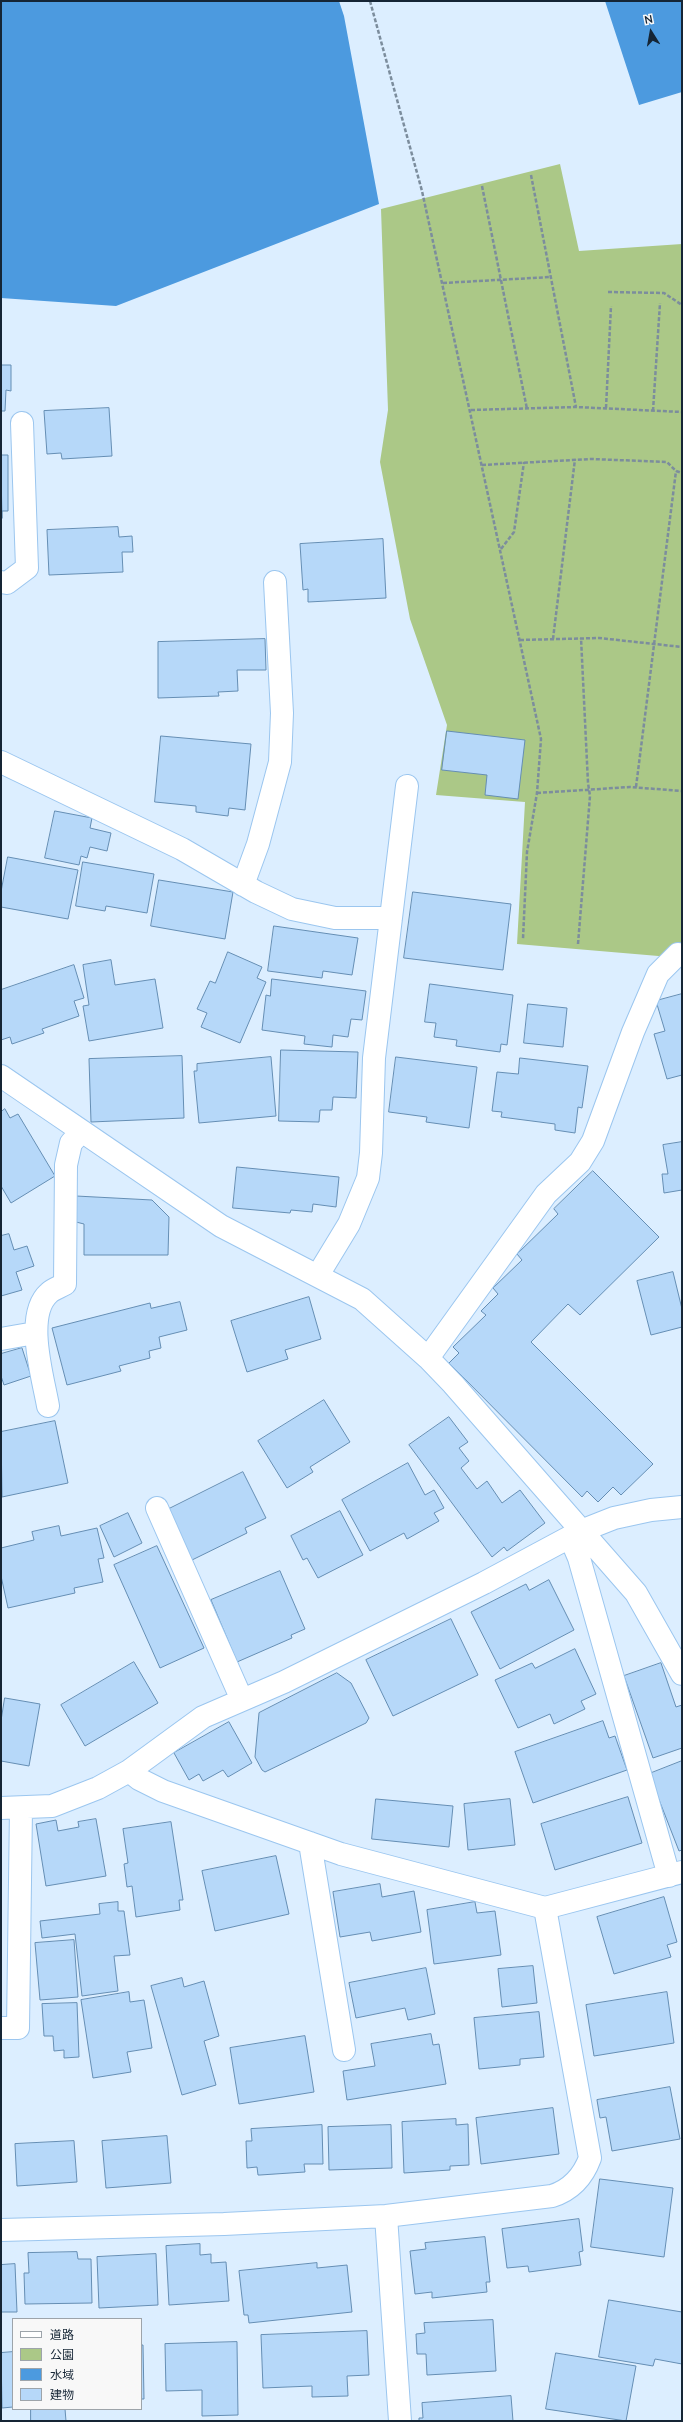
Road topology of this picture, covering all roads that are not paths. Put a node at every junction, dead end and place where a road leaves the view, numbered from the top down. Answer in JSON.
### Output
{"nodes":[{"id":1,"x":22,"y":423,"type":"dead end"},
{"id":2,"x":1,"y":582,"type":"edge"},
{"id":3,"x":275,"y":582,"type":"dead end"},
{"id":4,"x":1,"y":762,"type":"edge"},
{"id":5,"x":407,"y":786,"type":"dead end"},
{"id":6,"x":243,"y":885,"type":"junction"},
{"id":7,"x":391,"y":918,"type":"junction"},
{"id":8,"x":678,"y":954,"type":"dead end"},
{"id":9,"x":1,"y":1076,"type":"edge"},
{"id":10,"x":82,"y":1132,"type":"junction"},
{"id":11,"x":318,"y":1275,"type":"junction"},
{"id":12,"x":35,"y":1333,"type":"junction"},
{"id":13,"x":1,"y":1339,"type":"edge"},
{"id":14,"x":428,"y":1358,"type":"junction"},
{"id":15,"x":48,"y":1406,"type":"dead end"},
{"id":16,"x":682,"y":1507,"type":"edge"},
{"id":17,"x":157,"y":1508,"type":"dead end"},
{"id":18,"x":575,"y":1534,"type":"junction"},
{"id":19,"x":682,"y":1674,"type":"edge"},
{"id":20,"x":242,"y":1700,"type":"junction"},
{"id":21,"x":129,"y":1771,"type":"junction"},
{"id":22,"x":11,"y":1808,"type":"edge"},
{"id":23,"x":310,"y":1843,"type":"junction"},
{"id":24,"x":675,"y":1874,"type":"edge"},
{"id":25,"x":545,"y":1908,"type":"junction"},
{"id":26,"x":1,"y":2028,"type":"edge"},
{"id":27,"x":344,"y":2050,"type":"dead end"},
{"id":28,"x":386,"y":2216,"type":"junction"},
{"id":29,"x":1,"y":2230,"type":"edge"},
{"id":30,"x":400,"y":2421,"type":"edge"}],
"edges":[{"from":1,"to":2,"type":"street"},
{"from":3,"to":6,"type":"street"},
{"from":4,"to":6,"type":"street"},
{"from":5,"to":7,"type":"street"},
{"from":6,"to":7,"type":"street"},
{"from":7,"to":11,"type":"street"},
{"from":8,"to":14,"type":"street"},
{"from":9,"to":10,"type":"street"},
{"from":10,"to":11,"type":"street"},
{"from":10,"to":12,"type":"street"},
{"from":11,"to":14,"type":"street"},
{"from":12,"to":13,"type":"street"},
{"from":12,"to":15,"type":"street"},
{"from":14,"to":18,"type":"street"},
{"from":16,"to":18,"type":"street"},
{"from":17,"to":20,"type":"street"},
{"from":18,"to":19,"type":"street"},
{"from":18,"to":20,"type":"street"},
{"from":18,"to":24,"type":"street"},
{"from":20,"to":21,"type":"street"},
{"from":21,"to":22,"type":"street"},
{"from":21,"to":23,"type":"street"},
{"from":22,"to":26,"type":"street"},
{"from":23,"to":25,"type":"street"},
{"from":23,"to":27,"type":"street"},
{"from":24,"to":25,"type":"street"},
{"from":25,"to":28,"type":"street"},
{"from":28,"to":29,"type":"street"},
{"from":28,"to":30,"type":"street"}]}
